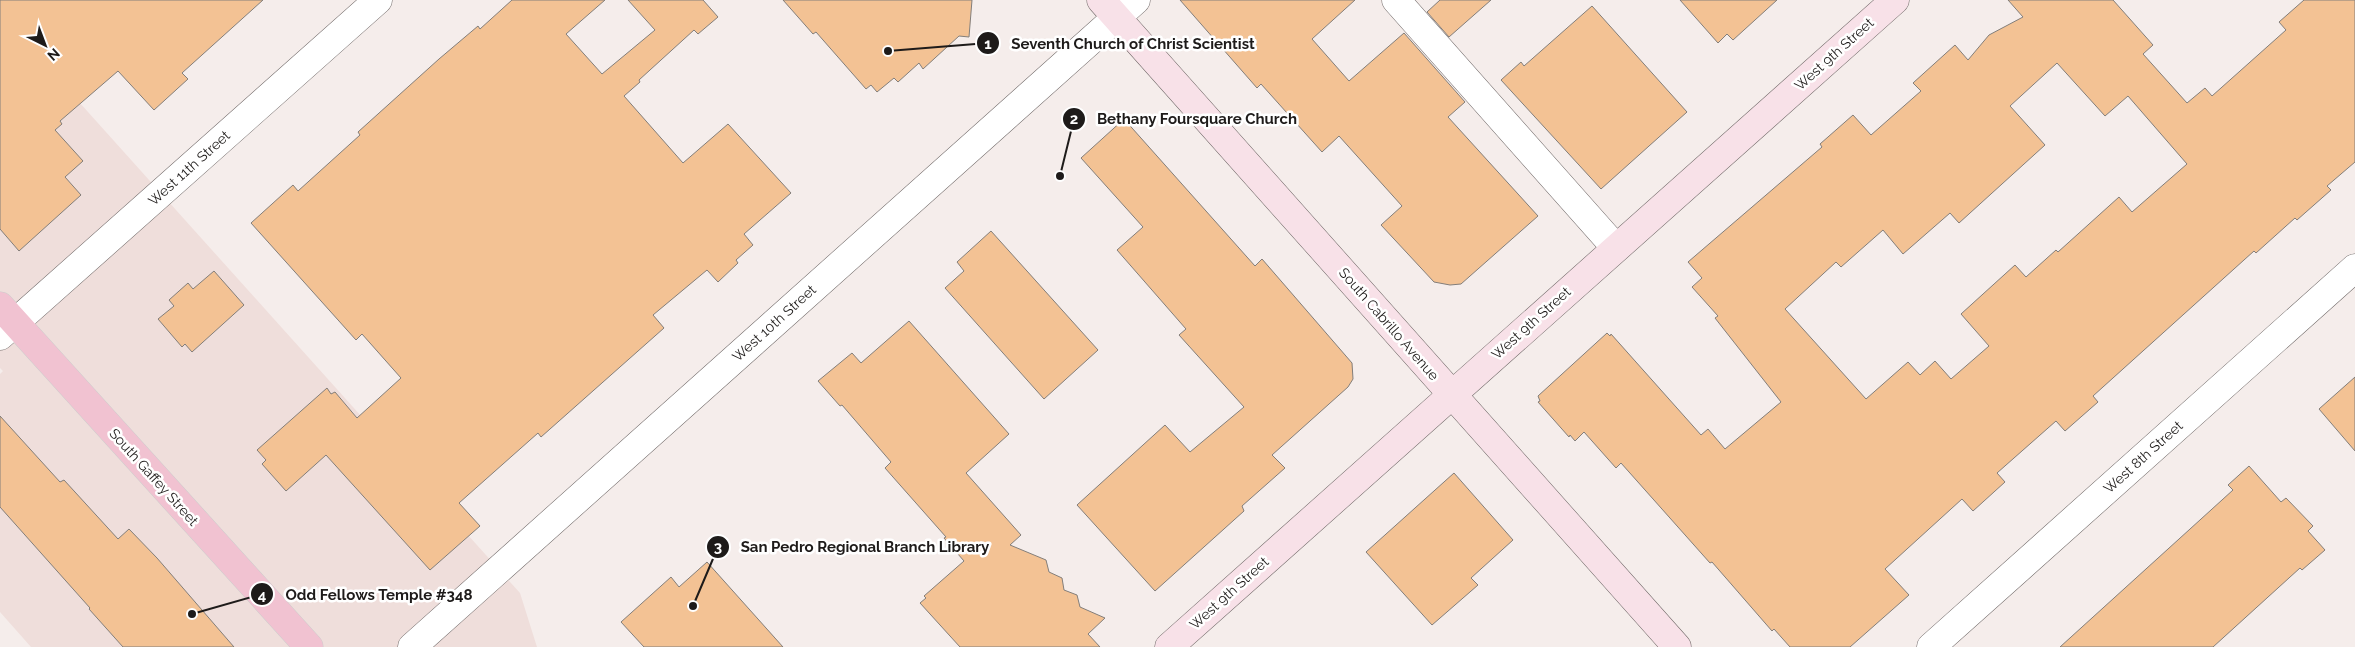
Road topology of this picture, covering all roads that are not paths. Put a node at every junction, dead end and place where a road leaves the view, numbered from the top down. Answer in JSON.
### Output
{"nodes":[{"id":1,"x":378,"y":0,"type":"edge"},
{"id":2,"x":1396,"y":0,"type":"edge"},
{"id":3,"x":1895,"y":0,"type":"edge"},
{"id":4,"x":1118,"y":6,"type":"edge"},
{"id":5,"x":1616,"y":248,"type":"junction"},
{"id":6,"x":2355,"y":268,"type":"edge"},
{"id":7,"x":5,"y":322,"type":"edge"},
{"id":8,"x":1451,"y":395,"type":"junction"},
{"id":9,"x":309,"y":647,"type":"edge"},
{"id":10,"x":412,"y":647,"type":"edge"},
{"id":11,"x":1169,"y":647,"type":"edge"},
{"id":12,"x":1677,"y":647,"type":"edge"},
{"id":13,"x":1931,"y":647,"type":"edge"}],
"edges":[{"from":1,"to":7,"type":"street","name":"West 11th Street"},
{"from":2,"to":5,"type":"street"},
{"from":3,"to":5,"type":"main road","name":"West 9th Street"},
{"from":4,"to":8,"type":"main road","name":"South Cabrillo Avenue"},
{"from":4,"to":10,"type":"street","name":"West 10th Street"},
{"from":5,"to":8,"type":"main road","name":"West 9th Street"},
{"from":6,"to":13,"type":"street","name":"West 8th Street"},
{"from":7,"to":9,"type":"main road","name":"South Gaffey Street"},
{"from":8,"to":11,"type":"main road","name":"West 9th Street"},
{"from":8,"to":12,"type":"main road","name":"South Cabrillo Avenue"}]}
